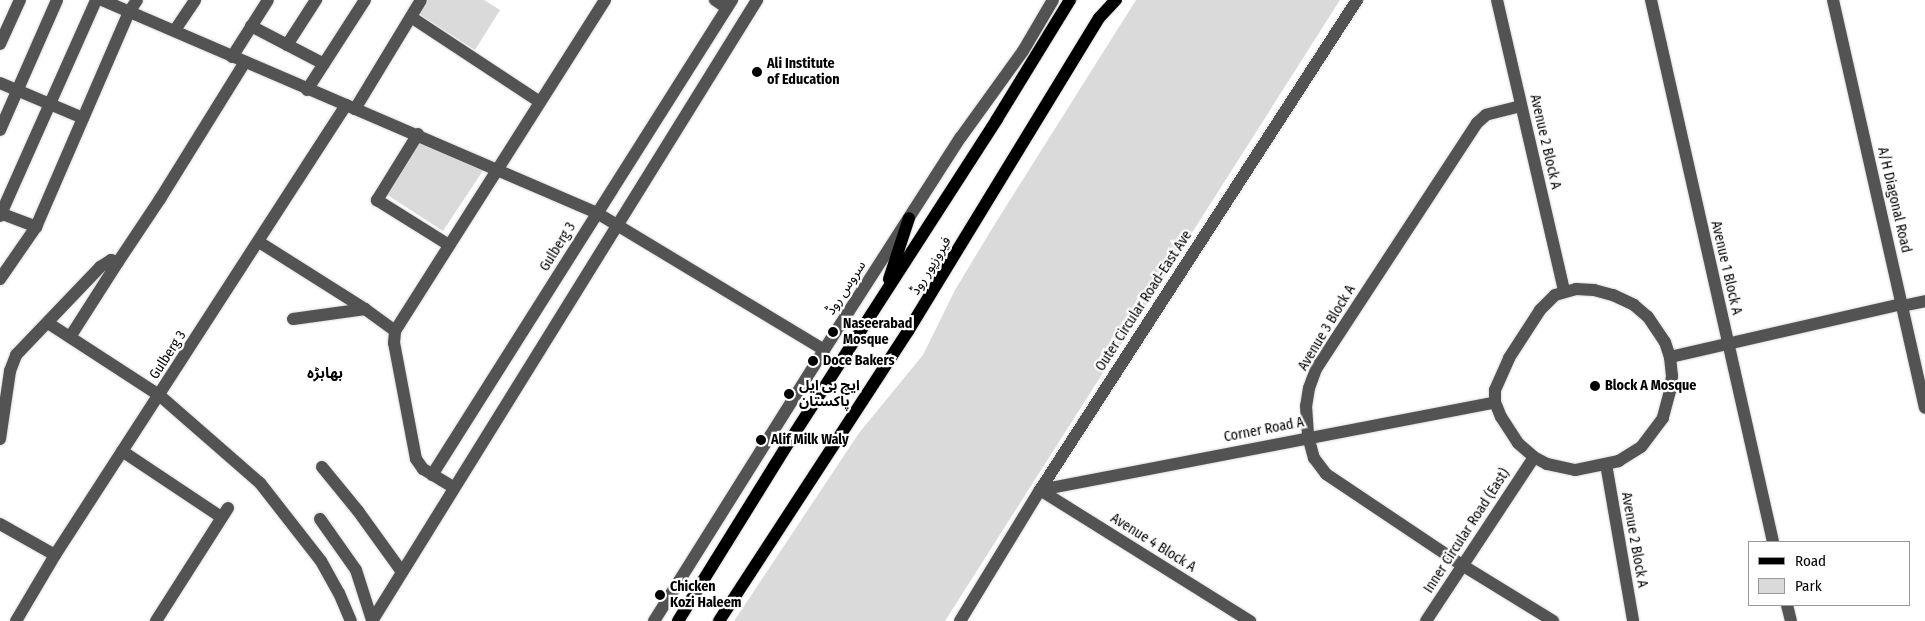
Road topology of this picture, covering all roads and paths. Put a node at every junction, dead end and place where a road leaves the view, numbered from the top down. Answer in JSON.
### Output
{"nodes":[{"id":1,"x":20,"y":0,"type":"edge"},
{"id":2,"x":57,"y":0,"type":"edge"},
{"id":3,"x":96,"y":0,"type":"edge"},
{"id":4,"x":102,"y":0,"type":"edge"},
{"id":5,"x":137,"y":0,"type":"edge"},
{"id":6,"x":195,"y":0,"type":"edge"},
{"id":7,"x":268,"y":0,"type":"edge"},
{"id":8,"x":316,"y":0,"type":"edge"},
{"id":9,"x":365,"y":0,"type":"edge"},
{"id":10,"x":421,"y":0,"type":"edge"},
{"id":11,"x":605,"y":0,"type":"edge"},
{"id":12,"x":715,"y":0,"type":"edge"},
{"id":13,"x":757,"y":0,"type":"edge"},
{"id":14,"x":1053,"y":0,"type":"edge"},
{"id":15,"x":1070,"y":0,"type":"edge"},
{"id":16,"x":1109,"y":0,"type":"edge"},
{"id":17,"x":1116,"y":0,"type":"edge"},
{"id":18,"x":1357,"y":0,"type":"edge"},
{"id":19,"x":1497,"y":0,"type":"edge"},
{"id":20,"x":1651,"y":0,"type":"edge"},
{"id":21,"x":1833,"y":0,"type":"edge"},
{"id":22,"x":729,"y":4,"type":"edge"},
{"id":23,"x":129,"y":12,"type":"junction"},
{"id":24,"x":411,"y":17,"type":"junction"},
{"id":25,"x":1100,"y":18,"type":"junction"},
{"id":26,"x":251,"y":26,"type":"junction"},
{"id":27,"x":175,"y":30,"type":"junction"},
{"id":28,"x":0,"y":44,"type":"edge"},
{"id":29,"x":287,"y":45,"type":"junction"},
{"id":30,"x":232,"y":57,"type":"junction"},
{"id":31,"x":245,"y":62,"type":"junction"},
{"id":32,"x":324,"y":64,"type":"junction"},
{"id":33,"x":0,"y":84,"type":"edge"},
{"id":34,"x":307,"y":90,"type":"junction"},
{"id":35,"x":17,"y":91,"type":"junction"},
{"id":36,"x":540,"y":102,"type":"junction"},
{"id":37,"x":50,"y":104,"type":"junction"},
{"id":38,"x":1521,"y":106,"type":"junction"},
{"id":39,"x":350,"y":107,"type":"junction"},
{"id":40,"x":83,"y":118,"type":"junction"},
{"id":41,"x":0,"y":130,"type":"edge"},
{"id":42,"x":418,"y":134,"type":"junction"},
{"id":43,"x":498,"y":169,"type":"junction"},
{"id":44,"x":597,"y":213,"type":"junction"},
{"id":45,"x":0,"y":214,"type":"edge"},
{"id":46,"x":909,"y":218,"type":"junction"},
{"id":47,"x":617,"y":223,"type":"junction"},
{"id":48,"x":36,"y":227,"type":"junction"},
{"id":49,"x":259,"y":242,"type":"junction"},
{"id":50,"x":449,"y":245,"type":"junction"},
{"id":51,"x":118,"y":262,"type":"junction"},
{"id":52,"x":0,"y":279,"type":"edge"},
{"id":53,"x":1564,"y":291,"type":"junction"},
{"id":54,"x":883,"y":298,"type":"junction"},
{"id":55,"x":1925,"y":301,"type":"edge"},
{"id":56,"x":1902,"y":305,"type":"junction"},
{"id":57,"x":365,"y":309,"type":"junction"},
{"id":58,"x":293,"y":319,"type":"dead end"},
{"id":59,"x":48,"y":323,"type":"junction"},
{"id":60,"x":395,"y":331,"type":"junction"},
{"id":61,"x":70,"y":337,"type":"junction"},
{"id":62,"x":1728,"y":345,"type":"junction"},
{"id":63,"x":824,"y":350,"type":"junction"},
{"id":64,"x":1670,"y":357,"type":"junction"},
{"id":65,"x":159,"y":395,"type":"junction"},
{"id":66,"x":1495,"y":402,"type":"junction"},
{"id":67,"x":1925,"y":408,"type":"edge"},
{"id":68,"x":1308,"y":436,"type":"junction"},
{"id":69,"x":0,"y":439,"type":"edge"},
{"id":70,"x":122,"y":451,"type":"junction"},
{"id":71,"x":1534,"y":458,"type":"junction"},
{"id":72,"x":1606,"y":464,"type":"junction"},
{"id":73,"x":322,"y":467,"type":"dead end"},
{"id":74,"x":432,"y":475,"type":"junction"},
{"id":75,"x":453,"y":487,"type":"junction"},
{"id":76,"x":1040,"y":490,"type":"junction"},
{"id":77,"x":320,"y":519,"type":"dead end"},
{"id":78,"x":0,"y":524,"type":"edge"},
{"id":79,"x":1773,"y":541,"type":"edge"},
{"id":80,"x":55,"y":555,"type":"junction"},
{"id":81,"x":1462,"y":564,"type":"junction"},
{"id":82,"x":402,"y":572,"type":"junction"},
{"id":83,"x":1787,"y":606,"type":"edge"},
{"id":84,"x":16,"y":621,"type":"edge"},
{"id":85,"x":156,"y":621,"type":"edge"},
{"id":86,"x":351,"y":621,"type":"edge"},
{"id":87,"x":372,"y":621,"type":"edge"},
{"id":88,"x":654,"y":621,"type":"edge"},
{"id":89,"x":678,"y":621,"type":"edge"},
{"id":90,"x":719,"y":621,"type":"edge"},
{"id":91,"x":960,"y":621,"type":"edge"},
{"id":92,"x":1250,"y":621,"type":"edge"},
{"id":93,"x":1426,"y":621,"type":"edge"},
{"id":94,"x":1553,"y":621,"type":"edge"},
{"id":95,"x":1633,"y":621,"type":"edge"},
{"id":96,"x":1790,"y":621,"type":"edge"}],
"edges":[{"from":1,"to":28,"type":"street"},
{"from":2,"to":35,"type":"street"},
{"from":3,"to":37,"type":"street"},
{"from":4,"to":23,"type":"street","name":"Gulberg 3"},
{"from":5,"to":23,"type":"street"},
{"from":6,"to":27,"type":"street"},
{"from":7,"to":26,"type":"street"},
{"from":8,"to":29,"type":"street"},
{"from":9,"to":32,"type":"street"},
{"from":10,"to":24,"type":"street"},
{"from":11,"to":36,"type":"street"},
{"from":12,"to":22,"type":"street"},
{"from":13,"to":47,"type":"street"},
{"from":14,"to":46,"type":"street","name":"سروس روڈ"},
{"from":15,"to":54,"type":"main road","name":"فیروزپور روڈ"},
{"from":16,"to":25,"type":"street"},
{"from":17,"to":25,"type":"main road","name":"فیروزپور روڈ"},
{"from":18,"to":76,"type":"street","name":"Outer Circular Road-East Ave"},
{"from":19,"to":38,"type":"street","name":"Avenue 2 Block A"},
{"from":20,"to":62,"type":"street","name":"Avenue 1 Block A"},
{"from":21,"to":56,"type":"street","name":"A/H Diagonal Road"},
{"from":22,"to":44,"type":"street","name":"Gulberg 3"},
{"from":23,"to":27,"type":"street","name":"Gulberg 3"},
{"from":23,"to":40,"type":"street"},
{"from":24,"to":36,"type":"street"},
{"from":24,"to":39,"type":"street"},
{"from":25,"to":90,"type":"main road","name":"فیروزپور روڈ"},
{"from":26,"to":29,"type":"street"},
{"from":26,"to":30,"type":"street"},
{"from":27,"to":30,"type":"street","name":"Gulberg 3"},
{"from":29,"to":32,"type":"street"},
{"from":30,"to":31,"type":"street","name":"Gulberg 3"},
{"from":31,"to":34,"type":"street","name":"Gulberg 3"},
{"from":31,"to":51,"type":"street"},
{"from":32,"to":34,"type":"street"},
{"from":33,"to":35,"type":"street"},
{"from":34,"to":39,"type":"street","name":"Gulberg 3"},
{"from":35,"to":37,"type":"street"},
{"from":35,"to":41,"type":"street"},
{"from":36,"to":43,"type":"street"},
{"from":37,"to":40,"type":"street"},
{"from":37,"to":45,"type":"street"},
{"from":38,"to":53,"type":"street","name":"Avenue 2 Block A"},
{"from":38,"to":68,"type":"street","name":"Avenue 3 Block A"},
{"from":39,"to":42,"type":"street","name":"Gulberg 3"},
{"from":39,"to":49,"type":"street","name":"Gulberg 3"},
{"from":40,"to":48,"type":"street"},
{"from":42,"to":43,"type":"street","name":"Gulberg 3"},
{"from":42,"to":50,"type":"street"},
{"from":43,"to":44,"type":"street","name":"Gulberg 3"},
{"from":43,"to":50,"type":"street"},
{"from":44,"to":47,"type":"street"},
{"from":44,"to":74,"type":"street","name":"Gulberg 3"},
{"from":45,"to":48,"type":"street"},
{"from":46,"to":54,"type":"main road"},
{"from":46,"to":63,"type":"street","name":"سروس روڈ"},
{"from":47,"to":63,"type":"street"},
{"from":47,"to":75,"type":"street"},
{"from":48,"to":52,"type":"street"},
{"from":49,"to":57,"type":"street"},
{"from":49,"to":65,"type":"street","name":"Gulberg 3"},
{"from":50,"to":60,"type":"street"},
{"from":51,"to":59,"type":"street"},
{"from":51,"to":61,"type":"street"},
{"from":53,"to":64,"type":"street"},
{"from":53,"to":66,"type":"street"},
{"from":54,"to":89,"type":"main road","name":"فیروزپور روڈ"},
{"from":55,"to":56,"type":"street"},
{"from":56,"to":62,"type":"street"},
{"from":56,"to":67,"type":"street","name":"A/H Diagonal Road"},
{"from":57,"to":58,"type":"street"},
{"from":57,"to":60,"type":"street"},
{"from":59,"to":61,"type":"street"},
{"from":59,"to":69,"type":"street"},
{"from":60,"to":74,"type":"street"},
{"from":61,"to":65,"type":"street"},
{"from":62,"to":64,"type":"street"},
{"from":62,"to":79,"type":"street","name":"Avenue 1 Block A"},
{"from":63,"to":88,"type":"street","name":"سروس روڈ"},
{"from":64,"to":72,"type":"street"},
{"from":65,"to":70,"type":"street","name":"Gulberg 3"},
{"from":65,"to":86,"type":"street"},
{"from":66,"to":68,"type":"street","name":"Corner Road A"},
{"from":66,"to":71,"type":"street"},
{"from":68,"to":76,"type":"street","name":"Corner Road A"},
{"from":68,"to":81,"type":"street","name":"Avenue 3 Block A"},
{"from":70,"to":80,"type":"street","name":"Gulberg 3"},
{"from":70,"to":85,"type":"street"},
{"from":71,"to":72,"type":"street"},
{"from":71,"to":81,"type":"street","name":"Inner Circular Road (East)"},
{"from":72,"to":95,"type":"street","name":"Avenue 2 Block A"},
{"from":73,"to":82,"type":"street"},
{"from":74,"to":75,"type":"street"},
{"from":75,"to":82,"type":"street"},
{"from":76,"to":91,"type":"street","name":"Outer Circular Road-East Ave"},
{"from":76,"to":92,"type":"street","name":"Avenue 4 Block A"},
{"from":77,"to":87,"type":"street"},
{"from":78,"to":80,"type":"street"},
{"from":80,"to":84,"type":"street","name":"Gulberg 3"},
{"from":81,"to":93,"type":"street","name":"Inner Circular Road (East)"},
{"from":81,"to":94,"type":"street","name":"Avenue 3 Block A"},
{"from":82,"to":87,"type":"street"},
{"from":83,"to":96,"type":"street"}]}
